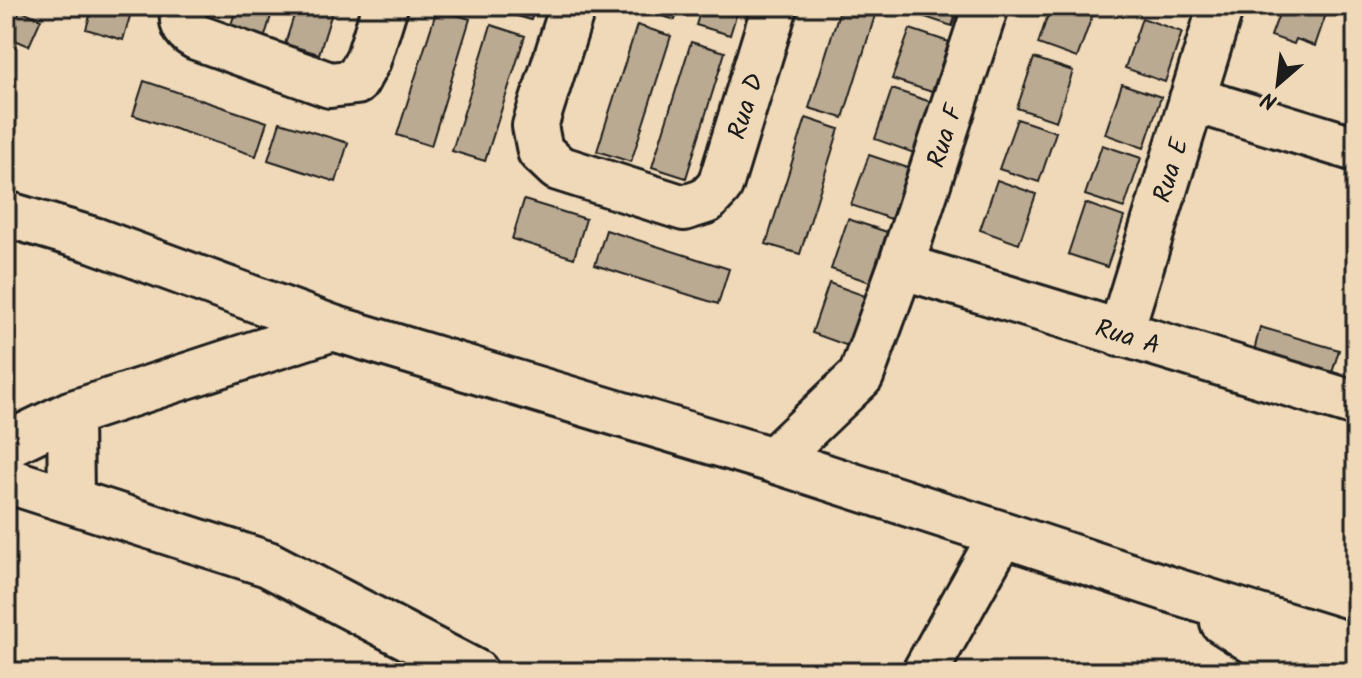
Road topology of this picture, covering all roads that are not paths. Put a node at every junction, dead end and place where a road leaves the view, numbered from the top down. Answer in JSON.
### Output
{"nodes":[{"id":1,"x":185,"y":6,"type":"edge"},
{"id":2,"x":385,"y":6,"type":"edge"},
{"id":3,"x":573,"y":6,"type":"edge"},
{"id":4,"x":775,"y":6,"type":"edge"},
{"id":5,"x":986,"y":6,"type":"edge"},
{"id":6,"x":1221,"y":6,"type":"edge"},
{"id":7,"x":1192,"y":99,"type":"junction"},
{"id":8,"x":1356,"y":149,"type":"edge"},
{"id":9,"x":6,"y":214,"type":"edge"},
{"id":10,"x":901,"y":266,"type":"junction"},
{"id":11,"x":333,"y":328,"type":"junction"},
{"id":12,"x":1120,"y":334,"type":"junction"},
{"id":13,"x":1356,"y":404,"type":"edge"},
{"id":14,"x":70,"y":414,"type":"junction"},
{"id":15,"x":6,"y":445,"type":"edge"},
{"id":16,"x":773,"y":460,"type":"junction"},
{"id":17,"x":6,"y":480,"type":"edge"},
{"id":18,"x":71,"y":500,"type":"junction"},
{"id":19,"x":1002,"y":534,"type":"junction"},
{"id":20,"x":1175,"y":591,"type":"junction"},
{"id":21,"x":1356,"y":647,"type":"edge"},
{"id":22,"x":475,"y":672,"type":"edge"},
{"id":23,"x":925,"y":672,"type":"edge"},
{"id":24,"x":1302,"y":672,"type":"edge"}],
"edges":[{"from":1,"to":2,"type":"street"},
{"from":3,"to":4,"type":"street","name":"Rua D"},
{"from":5,"to":10,"type":"street","name":"Rua F"},
{"from":6,"to":7,"type":"street","name":"Rua E"},
{"from":7,"to":8,"type":"street"},
{"from":7,"to":12,"type":"street","name":"Rua E"},
{"from":9,"to":11,"type":"street"},
{"from":10,"to":12,"type":"street","name":"Rua A"},
{"from":10,"to":16,"type":"street","name":"Rua F"},
{"from":11,"to":14,"type":"street"},
{"from":11,"to":16,"type":"street"},
{"from":12,"to":13,"type":"street","name":"Rua A"},
{"from":14,"to":15,"type":"street"},
{"from":14,"to":18,"type":"street"},
{"from":16,"to":19,"type":"street"},
{"from":17,"to":18,"type":"street"},
{"from":18,"to":22,"type":"street"},
{"from":19,"to":20,"type":"street"},
{"from":19,"to":23,"type":"street"},
{"from":20,"to":21,"type":"street"},
{"from":20,"to":24,"type":"street"}]}
